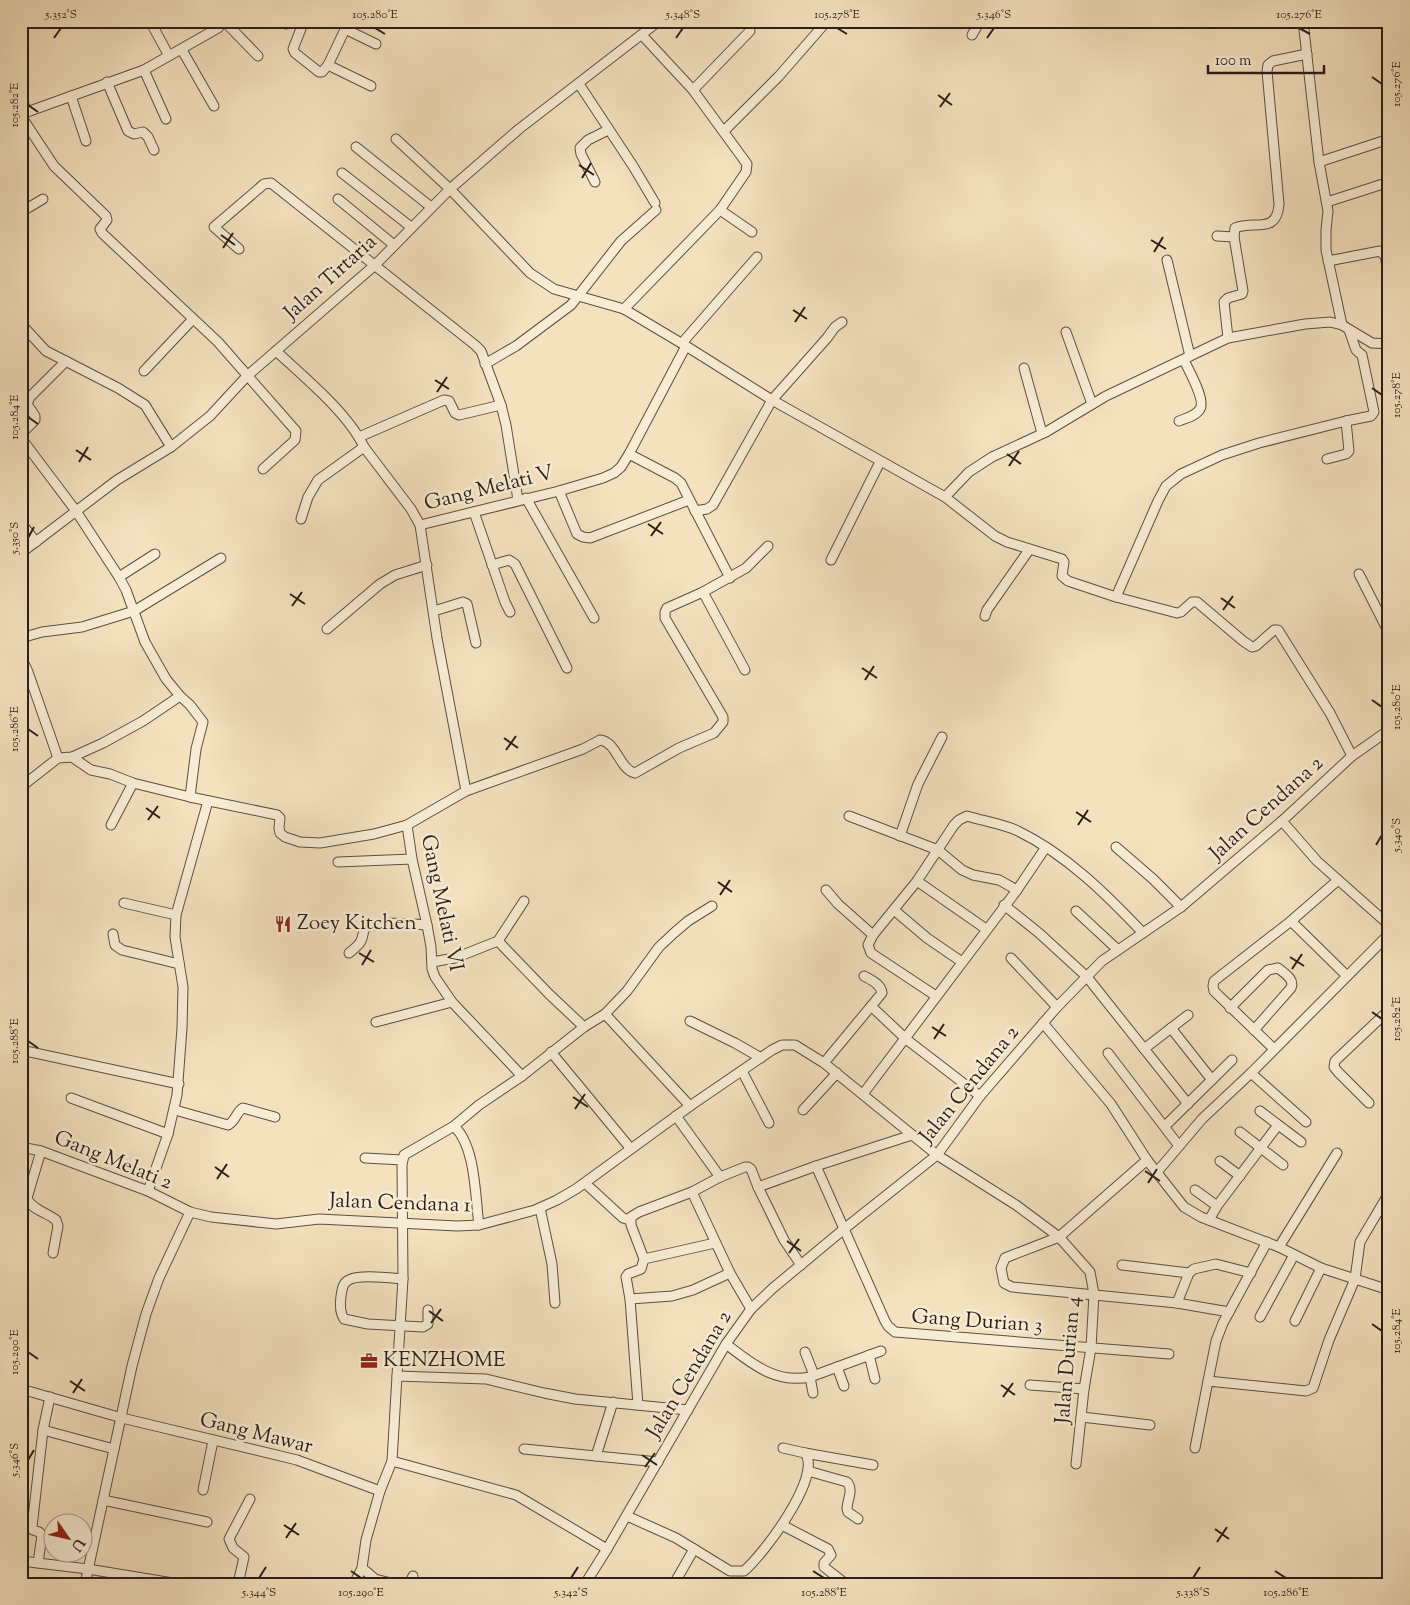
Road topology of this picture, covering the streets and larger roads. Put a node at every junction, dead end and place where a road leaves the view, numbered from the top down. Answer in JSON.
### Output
{"nodes":[{"id":1,"x":150,"y":21,"type":"edge"},
{"id":2,"x":224,"y":21,"type":"edge"},
{"id":3,"x":304,"y":21,"type":"edge"},
{"id":4,"x":659,"y":21,"type":"edge"},
{"id":5,"x":827,"y":21,"type":"edge"},
{"id":6,"x":980,"y":21,"type":"edge"},
{"id":7,"x":1303,"y":21,"type":"edge"},
{"id":8,"x":347,"y":25,"type":"edge"},
{"id":9,"x":750,"y":31,"type":"dead end"},
{"id":10,"x":972,"y":34,"type":"dead end"},
{"id":11,"x":642,"y":36,"type":"junction"},
{"id":12,"x":376,"y":44,"type":"dead end"},
{"id":13,"x":182,"y":50,"type":"junction"},
{"id":14,"x":1307,"y":54,"type":"junction"},
{"id":15,"x":169,"y":56,"type":"junction"},
{"id":16,"x":258,"y":56,"type":"dead end"},
{"id":17,"x":328,"y":65,"type":"junction"},
{"id":18,"x":144,"y":70,"type":"junction"},
{"id":19,"x":107,"y":82,"type":"junction"},
{"id":20,"x":579,"y":84,"type":"junction"},
{"id":21,"x":371,"y":86,"type":"dead end"},
{"id":22,"x":692,"y":90,"type":"junction"},
{"id":23,"x":71,"y":96,"type":"junction"},
{"id":24,"x":21,"y":98,"type":"edge"},
{"id":25,"x":214,"y":106,"type":"dead end"},
{"id":26,"x":23,"y":115,"type":"edge"},
{"id":27,"x":166,"y":119,"type":"dead end"},
{"id":28,"x":608,"y":130,"type":"junction"},
{"id":29,"x":724,"y":131,"type":"junction"},
{"id":30,"x":396,"y":139,"type":"dead end"},
{"id":31,"x":1389,"y":139,"type":"edge"},
{"id":32,"x":86,"y":141,"type":"dead end"},
{"id":33,"x":356,"y":147,"type":"dead end"},
{"id":34,"x":154,"y":150,"type":"dead end"},
{"id":35,"x":1319,"y":162,"type":"junction"},
{"id":36,"x":342,"y":173,"type":"dead end"},
{"id":37,"x":596,"y":182,"type":"dead end"},
{"id":38,"x":1389,"y":182,"type":"edge"},
{"id":39,"x":450,"y":189,"type":"junction"},
{"id":40,"x":338,"y":198,"type":"dead end"},
{"id":41,"x":43,"y":199,"type":"dead end"},
{"id":42,"x":1327,"y":202,"type":"junction"},
{"id":43,"x":431,"y":207,"type":"junction"},
{"id":44,"x":720,"y":210,"type":"junction"},
{"id":45,"x":21,"y":212,"type":"edge"},
{"id":46,"x":411,"y":227,"type":"junction"},
{"id":47,"x":752,"y":232,"type":"dead end"},
{"id":48,"x":1218,"y":236,"type":"dead end"},
{"id":49,"x":1234,"y":237,"type":"junction"},
{"id":50,"x":394,"y":245,"type":"junction"},
{"id":51,"x":239,"y":249,"type":"dead end"},
{"id":52,"x":757,"y":257,"type":"dead end"},
{"id":53,"x":1167,"y":260,"type":"dead end"},
{"id":54,"x":1328,"y":261,"type":"junction"},
{"id":55,"x":1386,"y":262,"type":"dead end"},
{"id":56,"x":375,"y":265,"type":"junction"},
{"id":57,"x":577,"y":297,"type":"junction"},
{"id":58,"x":624,"y":309,"type":"junction"},
{"id":59,"x":193,"y":319,"type":"junction"},
{"id":60,"x":842,"y":322,"type":"dead end"},
{"id":61,"x":21,"y":324,"type":"edge"},
{"id":62,"x":1346,"y":327,"type":"junction"},
{"id":63,"x":1066,"y":332,"type":"dead end"},
{"id":64,"x":1228,"y":338,"type":"junction"},
{"id":65,"x":1389,"y":344,"type":"edge"},
{"id":66,"x":684,"y":345,"type":"junction"},
{"id":67,"x":276,"y":351,"type":"junction"},
{"id":68,"x":1187,"y":358,"type":"junction"},
{"id":69,"x":66,"y":361,"type":"junction"},
{"id":70,"x":485,"y":364,"type":"junction"},
{"id":71,"x":1024,"y":368,"type":"dead end"},
{"id":72,"x":144,"y":371,"type":"dead end"},
{"id":73,"x":247,"y":376,"type":"junction"},
{"id":74,"x":772,"y":400,"type":"junction"},
{"id":75,"x":1092,"y":404,"type":"junction"},
{"id":76,"x":501,"y":405,"type":"junction"},
{"id":77,"x":1179,"y":421,"type":"dead end"},
{"id":78,"x":1346,"y":421,"type":"junction"},
{"id":79,"x":1042,"y":433,"type":"junction"},
{"id":80,"x":21,"y":434,"type":"edge"},
{"id":81,"x":359,"y":437,"type":"junction"},
{"id":82,"x":21,"y":438,"type":"edge"},
{"id":83,"x":171,"y":447,"type":"junction"},
{"id":84,"x":364,"y":448,"type":"junction"},
{"id":85,"x":629,"y":454,"type":"junction"},
{"id":86,"x":1327,"y":459,"type":"dead end"},
{"id":87,"x":880,"y":462,"type":"junction"},
{"id":88,"x":263,"y":469,"type":"dead end"},
{"id":89,"x":559,"y":491,"type":"junction"},
{"id":90,"x":945,"y":498,"type":"junction"},
{"id":91,"x":522,"y":499,"type":"junction"},
{"id":92,"x":689,"y":500,"type":"junction"},
{"id":93,"x":76,"y":511,"type":"junction"},
{"id":94,"x":695,"y":511,"type":"junction"},
{"id":95,"x":474,"y":512,"type":"junction"},
{"id":96,"x":301,"y":519,"type":"dead end"},
{"id":97,"x":21,"y":523,"type":"edge"},
{"id":98,"x":420,"y":525,"type":"junction"},
{"id":99,"x":36,"y":542,"type":"junction"},
{"id":100,"x":768,"y":546,"type":"dead end"},
{"id":101,"x":1029,"y":550,"type":"junction"},
{"id":102,"x":21,"y":553,"type":"edge"},
{"id":103,"x":155,"y":554,"type":"dead end"},
{"id":104,"x":222,"y":558,"type":"dead end"},
{"id":105,"x":831,"y":560,"type":"dead end"},
{"id":106,"x":427,"y":565,"type":"junction"},
{"id":107,"x":492,"y":565,"type":"junction"},
{"id":108,"x":1359,"y":574,"type":"dead end"},
{"id":109,"x":119,"y":577,"type":"junction"},
{"id":110,"x":730,"y":578,"type":"junction"},
{"id":111,"x":704,"y":592,"type":"junction"},
{"id":112,"x":1116,"y":597,"type":"junction"},
{"id":113,"x":134,"y":611,"type":"junction"},
{"id":114,"x":434,"y":611,"type":"junction"},
{"id":115,"x":510,"y":612,"type":"dead end"},
{"id":116,"x":985,"y":616,"type":"dead end"},
{"id":117,"x":594,"y":618,"type":"dead end"},
{"id":118,"x":327,"y":629,"type":"dead end"},
{"id":119,"x":1389,"y":632,"type":"edge"},
{"id":120,"x":21,"y":638,"type":"edge"},
{"id":121,"x":476,"y":643,"type":"dead end"},
{"id":122,"x":21,"y":657,"type":"edge"},
{"id":123,"x":566,"y":668,"type":"dead end"},
{"id":124,"x":745,"y":670,"type":"dead end"},
{"id":125,"x":25,"y":675,"type":"edge"},
{"id":126,"x":180,"y":696,"type":"junction"},
{"id":127,"x":1389,"y":730,"type":"edge"},
{"id":128,"x":942,"y":737,"type":"dead end"},
{"id":129,"x":1352,"y":756,"type":"junction"},
{"id":130,"x":72,"y":757,"type":"junction"},
{"id":131,"x":58,"y":758,"type":"junction"},
{"id":132,"x":133,"y":783,"type":"junction"},
{"id":133,"x":21,"y":787,"type":"edge"},
{"id":134,"x":466,"y":791,"type":"junction"},
{"id":135,"x":190,"y":797,"type":"junction"},
{"id":136,"x":208,"y":801,"type":"junction"},
{"id":137,"x":849,"y":816,"type":"dead end"},
{"id":138,"x":1282,"y":822,"type":"junction"},
{"id":139,"x":112,"y":825,"type":"dead end"},
{"id":140,"x":407,"y":825,"type":"junction"},
{"id":141,"x":900,"y":836,"type":"junction"},
{"id":142,"x":1046,"y":847,"type":"junction"},
{"id":143,"x":1116,"y":848,"type":"dead end"},
{"id":144,"x":938,"y":850,"type":"junction"},
{"id":145,"x":412,"y":859,"type":"junction"},
{"id":146,"x":338,"y":862,"type":"dead end"},
{"id":147,"x":917,"y":881,"type":"junction"},
{"id":148,"x":1337,"y":881,"type":"junction"},
{"id":149,"x":826,"y":890,"type":"dead end"},
{"id":150,"x":1017,"y":890,"type":"junction"},
{"id":151,"x":524,"y":901,"type":"dead end"},
{"id":152,"x":124,"y":903,"type":"dead end"},
{"id":153,"x":1004,"y":905,"type":"junction"},
{"id":154,"x":712,"y":906,"type":"dead end"},
{"id":155,"x":1181,"y":907,"type":"junction"},
{"id":156,"x":894,"y":910,"type":"junction"},
{"id":157,"x":1076,"y":911,"type":"dead end"},
{"id":158,"x":176,"y":916,"type":"junction"},
{"id":159,"x":1292,"y":921,"type":"junction"},
{"id":160,"x":427,"y":925,"type":"junction"},
{"id":161,"x":1389,"y":925,"type":"edge"},
{"id":162,"x":986,"y":929,"type":"junction"},
{"id":163,"x":1143,"y":933,"type":"junction"},
{"id":164,"x":113,"y":934,"type":"dead end"},
{"id":165,"x":1389,"y":934,"type":"edge"},
{"id":166,"x":873,"y":935,"type":"junction"},
{"id":167,"x":498,"y":941,"type":"junction"},
{"id":168,"x":1118,"y":950,"type":"junction"},
{"id":169,"x":349,"y":953,"type":"dead end"},
{"id":170,"x":1011,"y":958,"type":"dead end"},
{"id":171,"x":432,"y":962,"type":"junction"},
{"id":172,"x":962,"y":962,"type":"junction"},
{"id":173,"x":178,"y":964,"type":"junction"},
{"id":174,"x":864,"y":976,"type":"dead end"},
{"id":175,"x":1347,"y":976,"type":"junction"},
{"id":176,"x":1087,"y":977,"type":"junction"},
{"id":177,"x":936,"y":996,"type":"junction"},
{"id":178,"x":452,"y":1002,"type":"junction"},
{"id":179,"x":871,"y":1006,"type":"junction"},
{"id":180,"x":1057,"y":1007,"type":"junction"},
{"id":181,"x":1230,"y":1008,"type":"junction"},
{"id":182,"x":1389,"y":1010,"type":"edge"},
{"id":183,"x":605,"y":1014,"type":"junction"},
{"id":184,"x":1188,"y":1015,"type":"dead end"},
{"id":185,"x":690,"y":1021,"type":"dead end"},
{"id":186,"x":376,"y":1022,"type":"dead end"},
{"id":187,"x":1043,"y":1023,"type":"junction"},
{"id":188,"x":584,"y":1027,"type":"junction"},
{"id":189,"x":1171,"y":1028,"type":"junction"},
{"id":190,"x":1254,"y":1030,"type":"junction"},
{"id":191,"x":906,"y":1038,"type":"junction"},
{"id":192,"x":1144,"y":1049,"type":"junction"},
{"id":193,"x":1274,"y":1049,"type":"junction"},
{"id":194,"x":21,"y":1050,"type":"edge"},
{"id":195,"x":552,"y":1052,"type":"junction"},
{"id":196,"x":1108,"y":1053,"type":"dead end"},
{"id":197,"x":760,"y":1058,"type":"junction"},
{"id":198,"x":1232,"y":1060,"type":"dead end"},
{"id":199,"x":824,"y":1063,"type":"junction"},
{"id":200,"x":742,"y":1071,"type":"junction"},
{"id":201,"x":837,"y":1073,"type":"junction"},
{"id":202,"x":1251,"y":1074,"type":"junction"},
{"id":203,"x":522,"y":1076,"type":"junction"},
{"id":204,"x":1212,"y":1080,"type":"junction"},
{"id":205,"x":179,"y":1084,"type":"junction"},
{"id":206,"x":863,"y":1094,"type":"junction"},
{"id":207,"x":980,"y":1096,"type":"junction"},
{"id":208,"x":71,"y":1098,"type":"dead end"},
{"id":209,"x":1369,"y":1103,"type":"dead end"},
{"id":210,"x":1188,"y":1104,"type":"junction"},
{"id":211,"x":690,"y":1106,"type":"junction"},
{"id":212,"x":175,"y":1110,"type":"junction"},
{"id":213,"x":803,"y":1110,"type":"dead end"},
{"id":214,"x":1260,"y":1111,"type":"dead end"},
{"id":215,"x":676,"y":1116,"type":"junction"},
{"id":216,"x":275,"y":1117,"type":"dead end"},
{"id":217,"x":1306,"y":1122,"type":"dead end"},
{"id":218,"x":768,"y":1123,"type":"dead end"},
{"id":219,"x":1278,"y":1125,"type":"junction"},
{"id":220,"x":454,"y":1126,"type":"junction"},
{"id":221,"x":1165,"y":1126,"type":"junction"},
{"id":222,"x":1240,"y":1132,"type":"dead end"},
{"id":223,"x":168,"y":1134,"type":"junction"},
{"id":224,"x":912,"y":1135,"type":"junction"},
{"id":225,"x":1301,"y":1142,"type":"dead end"},
{"id":226,"x":21,"y":1146,"type":"edge"},
{"id":227,"x":1179,"y":1146,"type":"junction"},
{"id":228,"x":1262,"y":1148,"type":"junction"},
{"id":229,"x":631,"y":1149,"type":"junction"},
{"id":230,"x":40,"y":1150,"type":"junction"},
{"id":231,"x":1337,"y":1153,"type":"dead end"},
{"id":232,"x":937,"y":1156,"type":"junction"},
{"id":233,"x":365,"y":1158,"type":"dead end"},
{"id":234,"x":402,"y":1160,"type":"junction"},
{"id":235,"x":1147,"y":1160,"type":"junction"},
{"id":236,"x":1220,"y":1161,"type":"dead end"},
{"id":237,"x":1283,"y":1165,"type":"dead end"},
{"id":238,"x":816,"y":1166,"type":"junction"},
{"id":239,"x":1157,"y":1172,"type":"junction"},
{"id":240,"x":1240,"y":1176,"type":"junction"},
{"id":241,"x":720,"y":1177,"type":"junction"},
{"id":242,"x":585,"y":1183,"type":"junction"},
{"id":243,"x":758,"y":1187,"type":"junction"},
{"id":244,"x":1195,"y":1190,"type":"dead end"},
{"id":245,"x":148,"y":1191,"type":"junction"},
{"id":246,"x":692,"y":1192,"type":"junction"},
{"id":247,"x":1389,"y":1193,"type":"edge"},
{"id":248,"x":1217,"y":1206,"type":"junction"},
{"id":249,"x":540,"y":1208,"type":"junction"},
{"id":250,"x":190,"y":1212,"type":"junction"},
{"id":251,"x":630,"y":1220,"type":"junction"},
{"id":252,"x":1209,"y":1220,"type":"junction"},
{"id":253,"x":402,"y":1224,"type":"junction"},
{"id":254,"x":479,"y":1225,"type":"junction"},
{"id":255,"x":844,"y":1229,"type":"junction"},
{"id":256,"x":1059,"y":1237,"type":"junction"},
{"id":257,"x":1267,"y":1242,"type":"junction"},
{"id":258,"x":715,"y":1243,"type":"junction"},
{"id":259,"x":1279,"y":1247,"type":"junction"},
{"id":260,"x":53,"y":1253,"type":"dead end"},
{"id":261,"x":1294,"y":1255,"type":"junction"},
{"id":262,"x":644,"y":1259,"type":"junction"},
{"id":263,"x":801,"y":1265,"type":"junction"},
{"id":264,"x":1122,"y":1265,"type":"dead end"},
{"id":265,"x":1321,"y":1268,"type":"junction"},
{"id":266,"x":1189,"y":1272,"type":"junction"},
{"id":267,"x":1251,"y":1273,"type":"junction"},
{"id":268,"x":730,"y":1274,"type":"junction"},
{"id":269,"x":403,"y":1279,"type":"junction"},
{"id":270,"x":1355,"y":1279,"type":"junction"},
{"id":271,"x":1389,"y":1290,"type":"edge"},
{"id":272,"x":1094,"y":1294,"type":"junction"},
{"id":273,"x":630,"y":1299,"type":"junction"},
{"id":274,"x":1177,"y":1303,"type":"junction"},
{"id":275,"x":555,"y":1304,"type":"dead end"},
{"id":276,"x":751,"y":1309,"type":"junction"},
{"id":277,"x":428,"y":1310,"type":"dead end"},
{"id":278,"x":1229,"y":1312,"type":"junction"},
{"id":279,"x":1260,"y":1317,"type":"dead end"},
{"id":280,"x":1295,"y":1321,"type":"dead end"},
{"id":281,"x":399,"y":1327,"type":"junction"},
{"id":282,"x":726,"y":1344,"type":"junction"},
{"id":283,"x":1091,"y":1348,"type":"junction"},
{"id":284,"x":881,"y":1351,"type":"dead end"},
{"id":285,"x":805,"y":1352,"type":"dead end"},
{"id":286,"x":1170,"y":1354,"type":"dead end"},
{"id":287,"x":868,"y":1355,"type":"junction"},
{"id":288,"x":837,"y":1367,"type":"junction"},
{"id":289,"x":397,"y":1376,"type":"junction"},
{"id":290,"x":812,"y":1376,"type":"junction"},
{"id":291,"x":875,"y":1379,"type":"dead end"},
{"id":292,"x":1208,"y":1382,"type":"junction"},
{"id":293,"x":1030,"y":1385,"type":"dead end"},
{"id":294,"x":844,"y":1386,"type":"dead end"},
{"id":295,"x":1084,"y":1389,"type":"junction"},
{"id":296,"x":21,"y":1390,"type":"edge"},
{"id":297,"x":813,"y":1393,"type":"dead end"},
{"id":298,"x":50,"y":1397,"type":"junction"},
{"id":299,"x":613,"y":1402,"type":"junction"},
{"id":300,"x":638,"y":1405,"type":"junction"},
{"id":301,"x":688,"y":1410,"type":"junction"},
{"id":302,"x":1082,"y":1417,"type":"junction"},
{"id":303,"x":122,"y":1418,"type":"junction"},
{"id":304,"x":1150,"y":1425,"type":"dead end"},
{"id":305,"x":43,"y":1430,"type":"junction"},
{"id":306,"x":213,"y":1441,"type":"junction"},
{"id":307,"x":783,"y":1448,"type":"dead end"},
{"id":308,"x":1195,"y":1448,"type":"dead end"},
{"id":309,"x":114,"y":1449,"type":"junction"},
{"id":310,"x":524,"y":1449,"type":"dead end"},
{"id":311,"x":805,"y":1453,"type":"junction"},
{"id":312,"x":596,"y":1456,"type":"junction"},
{"id":313,"x":392,"y":1461,"type":"junction"},
{"id":314,"x":658,"y":1462,"type":"junction"},
{"id":315,"x":1076,"y":1464,"type":"dead end"},
{"id":316,"x":873,"y":1465,"type":"dead end"},
{"id":317,"x":808,"y":1471,"type":"junction"},
{"id":318,"x":203,"y":1490,"type":"dead end"},
{"id":319,"x":380,"y":1491,"type":"junction"},
{"id":320,"x":250,"y":1499,"type":"dead end"},
{"id":321,"x":103,"y":1500,"type":"junction"},
{"id":322,"x":627,"y":1516,"type":"junction"},
{"id":323,"x":858,"y":1520,"type":"dead end"},
{"id":324,"x":207,"y":1522,"type":"dead end"},
{"id":325,"x":782,"y":1525,"type":"junction"},
{"id":326,"x":607,"y":1549,"type":"junction"},
{"id":327,"x":694,"y":1549,"type":"junction"},
{"id":328,"x":21,"y":1560,"type":"edge"},
{"id":329,"x":38,"y":1563,"type":"junction"},
{"id":330,"x":362,"y":1568,"type":"junction"},
{"id":331,"x":88,"y":1569,"type":"junction"},
{"id":332,"x":1389,"y":1578,"type":"edge"},
{"id":333,"x":154,"y":1582,"type":"edge"},
{"id":334,"x":85,"y":1584,"type":"edge"},
{"id":335,"x":179,"y":1584,"type":"edge"},
{"id":336,"x":238,"y":1584,"type":"edge"},
{"id":337,"x":354,"y":1584,"type":"edge"},
{"id":338,"x":395,"y":1584,"type":"edge"},
{"id":339,"x":585,"y":1584,"type":"edge"},
{"id":340,"x":674,"y":1584,"type":"edge"},
{"id":341,"x":846,"y":1584,"type":"edge"},
{"id":342,"x":1383,"y":1584,"type":"edge"}],
"edges":[{"from":1,"to":15,"type":"street"},
{"from":2,"to":13,"type":"street"},
{"from":2,"to":16,"type":"street"},
{"from":3,"to":17,"type":"street"},
{"from":4,"to":11,"type":"street","name":"Jalan Tirtaria"},
{"from":5,"to":29,"type":"street"},
{"from":6,"to":10,"type":"street"},
{"from":7,"to":14,"type":"street"},
{"from":8,"to":12,"type":"street"},
{"from":8,"to":17,"type":"street"},
{"from":9,"to":22,"type":"street"},
{"from":11,"to":20,"type":"street","name":"Jalan Tirtaria"},
{"from":11,"to":22,"type":"street"},
{"from":13,"to":15,"type":"street"},
{"from":13,"to":25,"type":"street"},
{"from":14,"to":35,"type":"street"},
{"from":14,"to":49,"type":"street"},
{"from":15,"to":18,"type":"street"},
{"from":17,"to":21,"type":"street"},
{"from":18,"to":19,"type":"street"},
{"from":18,"to":27,"type":"street"},
{"from":19,"to":23,"type":"street"},
{"from":19,"to":34,"type":"street"},
{"from":20,"to":28,"type":"street"},
{"from":20,"to":39,"type":"street","name":"Jalan Tirtaria"},
{"from":22,"to":29,"type":"street"},
{"from":23,"to":26,"type":"street"},
{"from":23,"to":32,"type":"street"},
{"from":24,"to":26,"type":"street"},
{"from":26,"to":59,"type":"street"},
{"from":28,"to":37,"type":"street"},
{"from":28,"to":57,"type":"street"},
{"from":29,"to":44,"type":"street"},
{"from":30,"to":39,"type":"street"},
{"from":31,"to":35,"type":"street"},
{"from":33,"to":43,"type":"street"},
{"from":35,"to":42,"type":"street"},
{"from":36,"to":46,"type":"street"},
{"from":38,"to":42,"type":"street"},
{"from":39,"to":43,"type":"street","name":"Jalan Tirtaria"},
{"from":39,"to":57,"type":"street"},
{"from":40,"to":50,"type":"street"},
{"from":41,"to":45,"type":"street"},
{"from":42,"to":54,"type":"street"},
{"from":43,"to":46,"type":"street","name":"Jalan Tirtaria"},
{"from":44,"to":47,"type":"street"},
{"from":44,"to":58,"type":"street"},
{"from":46,"to":50,"type":"street","name":"Jalan Tirtaria"},
{"from":48,"to":49,"type":"street"},
{"from":49,"to":64,"type":"street"},
{"from":50,"to":56,"type":"street","name":"Jalan Tirtaria"},
{"from":51,"to":56,"type":"street"},
{"from":52,"to":66,"type":"street","name":"Gang Melati V"},
{"from":53,"to":68,"type":"street"},
{"from":54,"to":55,"type":"street"},
{"from":54,"to":62,"type":"street"},
{"from":56,"to":67,"type":"street","name":"Jalan Tirtaria"},
{"from":56,"to":70,"type":"street"},
{"from":57,"to":58,"type":"street"},
{"from":57,"to":70,"type":"street"},
{"from":58,"to":66,"type":"street"},
{"from":59,"to":72,"type":"street"},
{"from":59,"to":73,"type":"street"},
{"from":60,"to":74,"type":"street"},
{"from":61,"to":69,"type":"street"},
{"from":62,"to":64,"type":"street"},
{"from":62,"to":65,"type":"street"},
{"from":62,"to":78,"type":"street"},
{"from":63,"to":75,"type":"street"},
{"from":64,"to":68,"type":"street"},
{"from":66,"to":74,"type":"street"},
{"from":66,"to":85,"type":"street","name":"Gang Melati V"},
{"from":67,"to":73,"type":"street","name":"Jalan Tirtaria"},
{"from":67,"to":81,"type":"street","name":"Gang Melati V"},
{"from":68,"to":75,"type":"street"},
{"from":68,"to":77,"type":"street"},
{"from":69,"to":80,"type":"street"},
{"from":69,"to":83,"type":"street"},
{"from":70,"to":76,"type":"street"},
{"from":71,"to":79,"type":"street"},
{"from":73,"to":83,"type":"street","name":"Jalan Tirtaria"},
{"from":73,"to":88,"type":"street"},
{"from":74,"to":87,"type":"street"},
{"from":74,"to":94,"type":"street"},
{"from":75,"to":79,"type":"street"},
{"from":76,"to":81,"type":"street"},
{"from":76,"to":91,"type":"street"},
{"from":78,"to":86,"type":"street"},
{"from":78,"to":112,"type":"street"},
{"from":79,"to":90,"type":"street"},
{"from":81,"to":84,"type":"street","name":"Gang Melati V"},
{"from":82,"to":93,"type":"street"},
{"from":83,"to":93,"type":"street","name":"Jalan Tirtaria"},
{"from":84,"to":96,"type":"street"},
{"from":84,"to":98,"type":"street","name":"Gang Melati V"},
{"from":85,"to":89,"type":"street","name":"Gang Melati V"},
{"from":85,"to":92,"type":"street"},
{"from":87,"to":90,"type":"street"},
{"from":87,"to":105,"type":"street"},
{"from":89,"to":91,"type":"street","name":"Gang Melati V"},
{"from":89,"to":92,"type":"street"},
{"from":90,"to":101,"type":"street"},
{"from":91,"to":95,"type":"street","name":"Gang Melati V"},
{"from":91,"to":117,"type":"street"},
{"from":92,"to":94,"type":"street"},
{"from":93,"to":99,"type":"street","name":"Jalan Tirtaria"},
{"from":93,"to":109,"type":"street"},
{"from":94,"to":110,"type":"street"},
{"from":95,"to":98,"type":"street","name":"Gang Melati V"},
{"from":95,"to":107,"type":"street"},
{"from":97,"to":99,"type":"street"},
{"from":98,"to":106,"type":"street"},
{"from":99,"to":102,"type":"street","name":"Jalan Tirtaria"},
{"from":100,"to":110,"type":"street"},
{"from":101,"to":112,"type":"street"},
{"from":101,"to":116,"type":"street"},
{"from":103,"to":109,"type":"street"},
{"from":104,"to":113,"type":"street"},
{"from":106,"to":114,"type":"street"},
{"from":106,"to":118,"type":"street"},
{"from":107,"to":115,"type":"street"},
{"from":107,"to":123,"type":"street"},
{"from":108,"to":119,"type":"street"},
{"from":109,"to":113,"type":"street"},
{"from":110,"to":111,"type":"street"},
{"from":111,"to":124,"type":"street"},
{"from":111,"to":134,"type":"street"},
{"from":112,"to":129,"type":"street"},
{"from":113,"to":120,"type":"street"},
{"from":113,"to":126,"type":"street"},
{"from":114,"to":121,"type":"street"},
{"from":114,"to":134,"type":"street"},
{"from":122,"to":125,"type":"street"},
{"from":125,"to":131,"type":"street"},
{"from":126,"to":130,"type":"street"},
{"from":126,"to":135,"type":"street"},
{"from":127,"to":129,"type":"street","name":"Jalan Cendana 2"},
{"from":128,"to":141,"type":"street"},
{"from":129,"to":138,"type":"street","name":"Jalan Cendana 2"},
{"from":130,"to":131,"type":"street"},
{"from":130,"to":132,"type":"street"},
{"from":131,"to":133,"type":"street"},
{"from":132,"to":135,"type":"street"},
{"from":132,"to":139,"type":"street"},
{"from":134,"to":140,"type":"street"},
{"from":135,"to":136,"type":"street"},
{"from":136,"to":140,"type":"street"},
{"from":136,"to":158,"type":"street"},
{"from":137,"to":141,"type":"street"},
{"from":138,"to":148,"type":"street"},
{"from":138,"to":155,"type":"street","name":"Jalan Cendana 2"},
{"from":140,"to":145,"type":"street","name":"Gang Melati VI"},
{"from":141,"to":144,"type":"street"},
{"from":142,"to":144,"type":"street"},
{"from":142,"to":150,"type":"street"},
{"from":142,"to":163,"type":"street"},
{"from":143,"to":155,"type":"street"},
{"from":144,"to":147,"type":"street"},
{"from":144,"to":150,"type":"street"},
{"from":145,"to":146,"type":"street"},
{"from":145,"to":160,"type":"street","name":"Gang Melati VI"},
{"from":147,"to":156,"type":"street"},
{"from":147,"to":162,"type":"street"},
{"from":148,"to":159,"type":"street"},
{"from":148,"to":161,"type":"street"},
{"from":149,"to":166,"type":"street"},
{"from":150,"to":153,"type":"street"},
{"from":151,"to":167,"type":"street"},
{"from":152,"to":158,"type":"street"},
{"from":153,"to":162,"type":"street"},
{"from":153,"to":176,"type":"street"},
{"from":154,"to":183,"type":"street"},
{"from":155,"to":163,"type":"street","name":"Jalan Cendana 2"},
{"from":156,"to":166,"type":"street"},
{"from":156,"to":172,"type":"street"},
{"from":157,"to":168,"type":"street"},
{"from":158,"to":173,"type":"street"},
{"from":159,"to":175,"type":"street"},
{"from":159,"to":181,"type":"street"},
{"from":160,"to":169,"type":"street"},
{"from":160,"to":171,"type":"street","name":"Gang Melati VI"},
{"from":162,"to":172,"type":"street"},
{"from":163,"to":168,"type":"street","name":"Jalan Cendana 2"},
{"from":164,"to":173,"type":"street"},
{"from":165,"to":175,"type":"street"},
{"from":166,"to":177,"type":"street"},
{"from":167,"to":171,"type":"street"},
{"from":167,"to":188,"type":"street"},
{"from":168,"to":176,"type":"street","name":"Jalan Cendana 2"},
{"from":170,"to":180,"type":"street"},
{"from":171,"to":178,"type":"street","name":"Gang Melati VI"},
{"from":172,"to":177,"type":"street"},
{"from":173,"to":205,"type":"street"},
{"from":174,"to":179,"type":"street"},
{"from":175,"to":193,"type":"street"},
{"from":176,"to":180,"type":"street","name":"Jalan Cendana 2"},
{"from":176,"to":192,"type":"street"},
{"from":177,"to":191,"type":"street"},
{"from":178,"to":186,"type":"street"},
{"from":178,"to":203,"type":"street","name":"Gang Melati VI"},
{"from":179,"to":191,"type":"street"},
{"from":179,"to":199,"type":"street"},
{"from":180,"to":187,"type":"street","name":"Jalan Cendana 2"},
{"from":181,"to":190,"type":"street"},
{"from":181,"to":190,"type":"street"},
{"from":182,"to":209,"type":"street"},
{"from":183,"to":188,"type":"street"},
{"from":183,"to":211,"type":"street"},
{"from":184,"to":189,"type":"street"},
{"from":185,"to":197,"type":"street"},
{"from":187,"to":207,"type":"street","name":"Jalan Cendana 2"},
{"from":187,"to":235,"type":"street"},
{"from":188,"to":195,"type":"street"},
{"from":189,"to":192,"type":"street"},
{"from":189,"to":204,"type":"street"},
{"from":190,"to":193,"type":"street"},
{"from":191,"to":206,"type":"street"},
{"from":191,"to":207,"type":"street"},
{"from":192,"to":210,"type":"street"},
{"from":193,"to":202,"type":"street"},
{"from":194,"to":205,"type":"street"},
{"from":195,"to":203,"type":"street"},
{"from":195,"to":229,"type":"street"},
{"from":196,"to":221,"type":"street"},
{"from":197,"to":199,"type":"street","name":"Jalan Cendana 1"},
{"from":197,"to":200,"type":"street","name":"Jalan Cendana 1"},
{"from":198,"to":204,"type":"street"},
{"from":199,"to":201,"type":"street","name":"Jalan Cendana 1"},
{"from":200,"to":211,"type":"street","name":"Jalan Cendana 1"},
{"from":200,"to":218,"type":"street"},
{"from":201,"to":206,"type":"street","name":"Jalan Cendana 1"},
{"from":201,"to":213,"type":"street"},
{"from":202,"to":217,"type":"street"},
{"from":202,"to":227,"type":"street"},
{"from":203,"to":220,"type":"street"},
{"from":204,"to":210,"type":"street"},
{"from":205,"to":212,"type":"street"},
{"from":206,"to":224,"type":"street","name":"Jalan Cendana 1"},
{"from":207,"to":232,"type":"street","name":"Jalan Cendana 2"},
{"from":208,"to":223,"type":"street"},
{"from":210,"to":221,"type":"street"},
{"from":211,"to":215,"type":"street","name":"Jalan Cendana 1"},
{"from":212,"to":216,"type":"street"},
{"from":212,"to":223,"type":"street"},
{"from":214,"to":219,"type":"street"},
{"from":215,"to":229,"type":"street","name":"Jalan Cendana 1"},
{"from":215,"to":241,"type":"street"},
{"from":219,"to":225,"type":"street"},
{"from":219,"to":228,"type":"street"},
{"from":220,"to":234,"type":"street"},
{"from":220,"to":254,"type":"street"},
{"from":221,"to":227,"type":"street"},
{"from":222,"to":228,"type":"street"},
{"from":223,"to":245,"type":"street"},
{"from":224,"to":232,"type":"street","name":"Jalan Cendana 1"},
{"from":224,"to":238,"type":"street"},
{"from":226,"to":230,"type":"street","name":"Gang Melati 2"},
{"from":227,"to":239,"type":"street"},
{"from":228,"to":237,"type":"street"},
{"from":228,"to":240,"type":"street"},
{"from":229,"to":242,"type":"street","name":"Jalan Cendana 1"},
{"from":230,"to":245,"type":"street","name":"Gang Melati 2"},
{"from":230,"to":260,"type":"street"},
{"from":231,"to":259,"type":"street"},
{"from":232,"to":255,"type":"street","name":"Jalan Cendana 2"},
{"from":232,"to":256,"type":"street","name":"Jalan Durian 4"},
{"from":233,"to":234,"type":"street"},
{"from":234,"to":253,"type":"street"},
{"from":235,"to":239,"type":"street"},
{"from":235,"to":256,"type":"street"},
{"from":236,"to":240,"type":"street"},
{"from":238,"to":243,"type":"street"},
{"from":238,"to":255,"type":"street","name":"Gang Durian 3"},
{"from":239,"to":252,"type":"street"},
{"from":240,"to":248,"type":"street"},
{"from":241,"to":243,"type":"street"},
{"from":241,"to":246,"type":"street"},
{"from":242,"to":249,"type":"street","name":"Jalan Cendana 1"},
{"from":242,"to":251,"type":"street"},
{"from":243,"to":263,"type":"street"},
{"from":244,"to":248,"type":"street"},
{"from":245,"to":250,"type":"street","name":"Gang Melati 2"},
{"from":246,"to":251,"type":"street"},
{"from":246,"to":258,"type":"street"},
{"from":247,"to":270,"type":"street"},
{"from":248,"to":252,"type":"street"},
{"from":249,"to":254,"type":"street","name":"Jalan Cendana 1"},
{"from":249,"to":275,"type":"street"},
{"from":250,"to":253,"type":"street","name":"Jalan Cendana 1"},
{"from":250,"to":303,"type":"street"},
{"from":251,"to":262,"type":"street"},
{"from":252,"to":257,"type":"street"},
{"from":253,"to":254,"type":"street","name":"Jalan Cendana 1"},
{"from":253,"to":269,"type":"street"},
{"from":255,"to":263,"type":"street","name":"Jalan Cendana 2"},
{"from":255,"to":283,"type":"street","name":"Gang Durian 3"},
{"from":256,"to":272,"type":"street","name":"Jalan Durian 4"},
{"from":256,"to":272,"type":"street"},
{"from":257,"to":259,"type":"street"},
{"from":257,"to":267,"type":"street"},
{"from":258,"to":262,"type":"street"},
{"from":258,"to":268,"type":"street"},
{"from":259,"to":261,"type":"street"},
{"from":261,"to":265,"type":"street"},
{"from":261,"to":279,"type":"street"},
{"from":262,"to":273,"type":"street"},
{"from":263,"to":276,"type":"street","name":"Jalan Cendana 2"},
{"from":264,"to":266,"type":"street"},
{"from":265,"to":270,"type":"street"},
{"from":265,"to":280,"type":"street"},
{"from":266,"to":267,"type":"street"},
{"from":266,"to":274,"type":"street"},
{"from":267,"to":278,"type":"street"},
{"from":268,"to":273,"type":"street"},
{"from":268,"to":276,"type":"street"},
{"from":269,"to":281,"type":"street"},
{"from":269,"to":281,"type":"street"},
{"from":270,"to":271,"type":"street"},
{"from":270,"to":292,"type":"street"},
{"from":272,"to":274,"type":"street"},
{"from":272,"to":283,"type":"street","name":"Jalan Durian 4"},
{"from":273,"to":300,"type":"street"},
{"from":274,"to":278,"type":"street"},
{"from":276,"to":282,"type":"street","name":"Jalan Cendana 2"},
{"from":277,"to":281,"type":"street"},
{"from":278,"to":292,"type":"street"},
{"from":281,"to":289,"type":"street"},
{"from":282,"to":290,"type":"street"},
{"from":282,"to":301,"type":"street","name":"Jalan Cendana 2"},
{"from":283,"to":286,"type":"street","name":"Gang Durian 3"},
{"from":283,"to":295,"type":"street","name":"Jalan Durian 4"},
{"from":284,"to":287,"type":"street"},
{"from":285,"to":290,"type":"street"},
{"from":287,"to":288,"type":"street"},
{"from":287,"to":291,"type":"street"},
{"from":288,"to":290,"type":"street"},
{"from":288,"to":294,"type":"street"},
{"from":289,"to":299,"type":"street"},
{"from":289,"to":313,"type":"street"},
{"from":290,"to":297,"type":"street"},
{"from":292,"to":308,"type":"street"},
{"from":293,"to":295,"type":"street"},
{"from":295,"to":302,"type":"street","name":"Jalan Durian 4"},
{"from":296,"to":298,"type":"street","name":"Gang Mawar"},
{"from":298,"to":303,"type":"street","name":"Gang Mawar"},
{"from":298,"to":305,"type":"street"},
{"from":299,"to":300,"type":"street"},
{"from":299,"to":312,"type":"street"},
{"from":300,"to":301,"type":"street"},
{"from":301,"to":314,"type":"street","name":"Jalan Cendana 2"},
{"from":302,"to":304,"type":"street"},
{"from":302,"to":315,"type":"street","name":"Jalan Durian 4"},
{"from":303,"to":306,"type":"street","name":"Gang Mawar"},
{"from":303,"to":309,"type":"street"},
{"from":305,"to":309,"type":"street"},
{"from":305,"to":329,"type":"street"},
{"from":306,"to":318,"type":"street"},
{"from":306,"to":319,"type":"street","name":"Gang Mawar"},
{"from":307,"to":311,"type":"street"},
{"from":309,"to":321,"type":"street"},
{"from":310,"to":312,"type":"street"},
{"from":311,"to":316,"type":"street"},
{"from":311,"to":317,"type":"street"},
{"from":312,"to":314,"type":"street"},
{"from":313,"to":319,"type":"street"},
{"from":313,"to":326,"type":"street"},
{"from":314,"to":322,"type":"street","name":"Jalan Cendana 2"},
{"from":317,"to":323,"type":"street"},
{"from":317,"to":325,"type":"street"},
{"from":319,"to":330,"type":"street"},
{"from":320,"to":336,"type":"street"},
{"from":321,"to":324,"type":"street"},
{"from":321,"to":331,"type":"street"},
{"from":322,"to":326,"type":"street","name":"Jalan Cendana 2"},
{"from":322,"to":327,"type":"street"},
{"from":325,"to":327,"type":"street"},
{"from":325,"to":341,"type":"street"},
{"from":326,"to":339,"type":"street","name":"Jalan Cendana 2"},
{"from":327,"to":340,"type":"street"},
{"from":328,"to":329,"type":"street"},
{"from":329,"to":331,"type":"street"},
{"from":330,"to":337,"type":"street"},
{"from":330,"to":338,"type":"street"},
{"from":331,"to":333,"type":"street"},
{"from":331,"to":334,"type":"street"},
{"from":332,"to":342,"type":"street"},
{"from":333,"to":335,"type":"street"}]}
